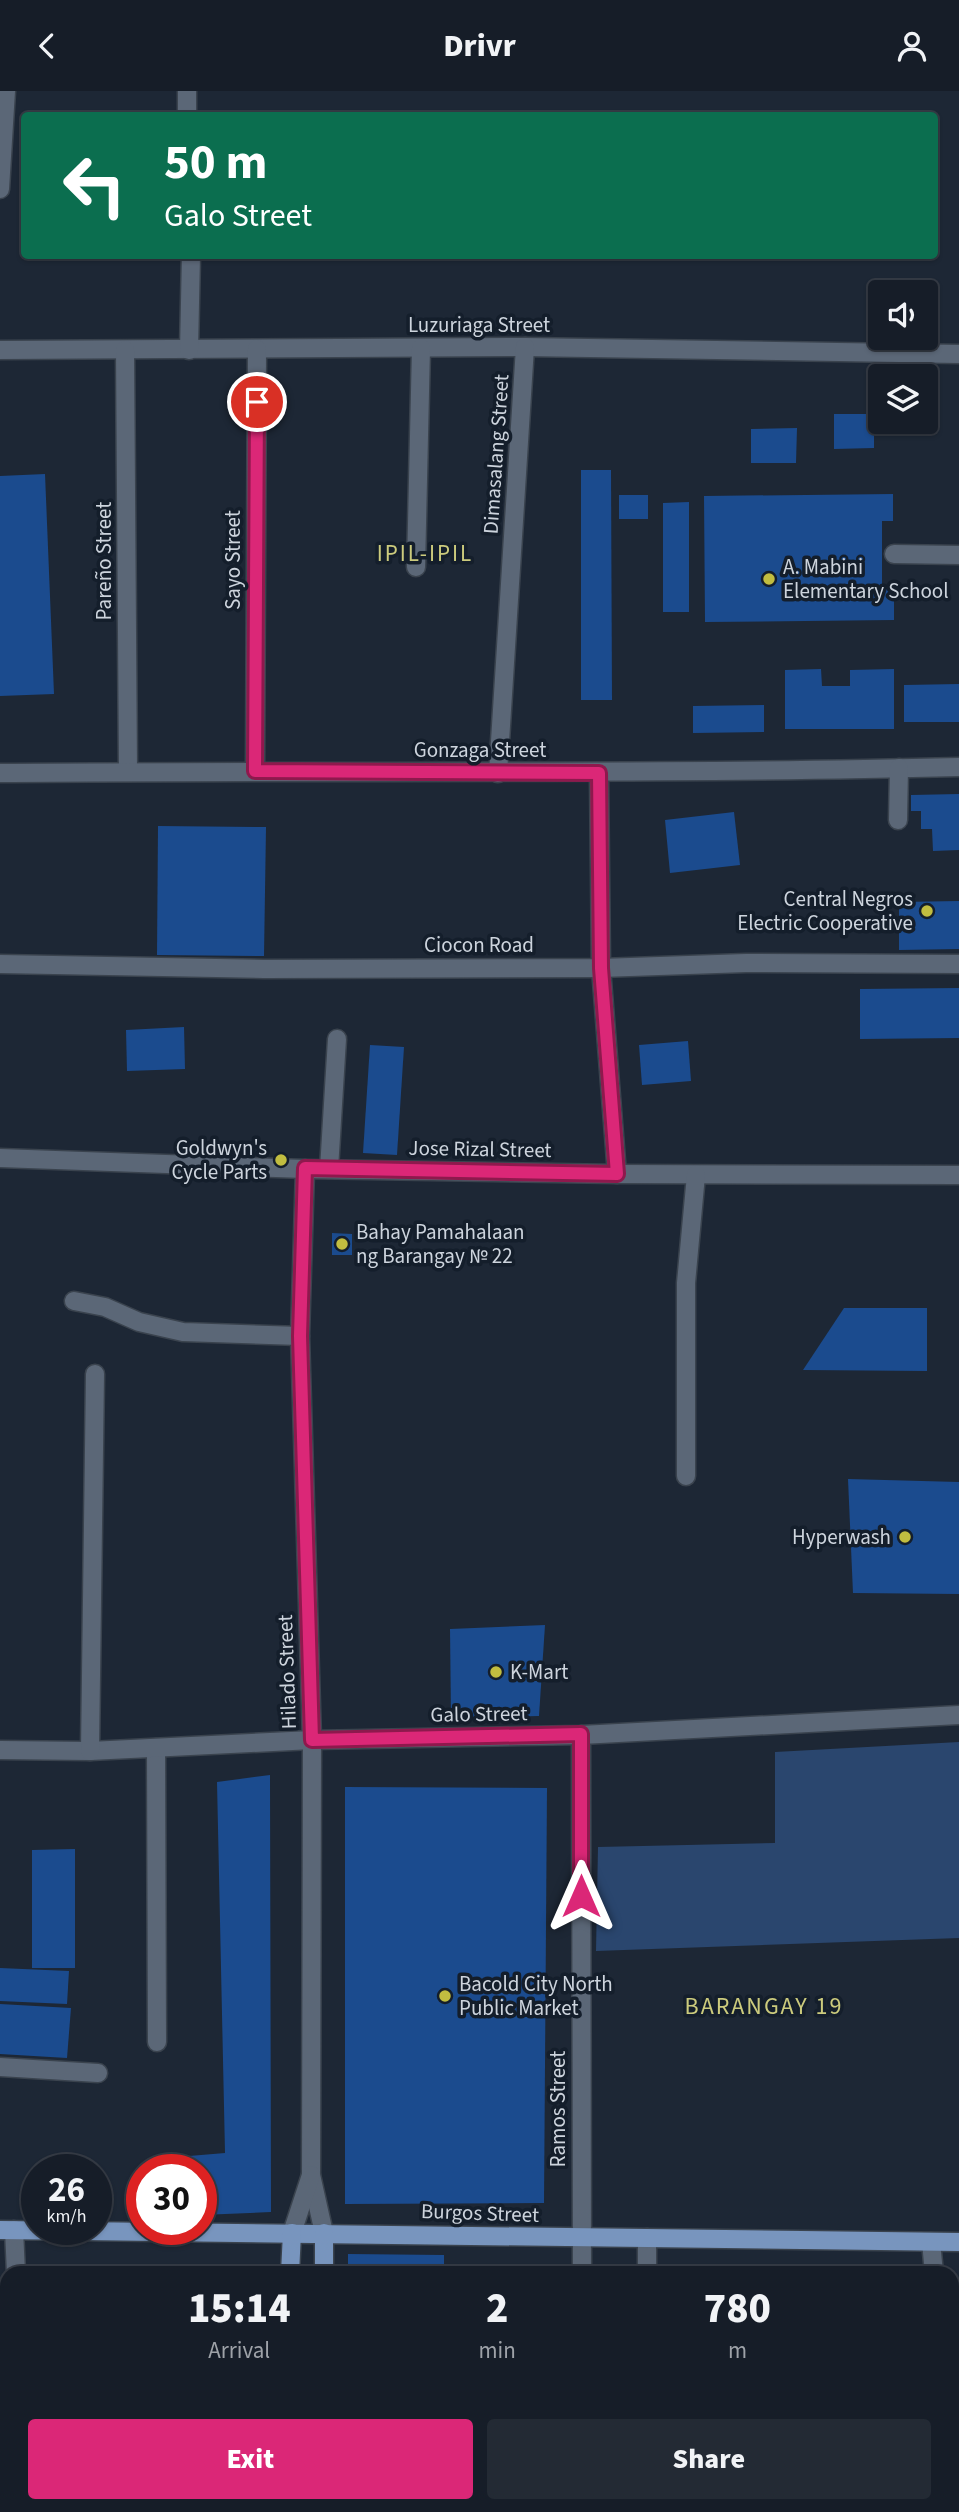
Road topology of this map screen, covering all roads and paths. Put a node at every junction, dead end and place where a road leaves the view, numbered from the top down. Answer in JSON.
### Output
{"nodes":[{"id":1,"x":6,"y":91,"type":"edge"},
{"id":2,"x":187,"y":91,"type":"edge"},
{"id":3,"x":187,"y":112,"type":"edge"},
{"id":4,"x":0,"y":189,"type":"edge"},
{"id":5,"x":191,"y":259,"type":"edge"},
{"id":6,"x":525,"y":347,"type":"junction"},
{"id":7,"x":421,"y":348,"type":"junction"},
{"id":8,"x":189,"y":349,"type":"junction"},
{"id":9,"x":257,"y":349,"type":"junction"},
{"id":10,"x":0,"y":350,"type":"edge"},
{"id":11,"x":125,"y":350,"type":"junction"},
{"id":12,"x":959,"y":353,"type":"edge"},
{"id":13,"x":894,"y":554,"type":"dead end"},
{"id":14,"x":959,"y":555,"type":"edge"},
{"id":15,"x":416,"y":567,"type":"dead end"},
{"id":16,"x":959,"y":767,"type":"edge"},
{"id":17,"x":899,"y":768,"type":"junction"},
{"id":18,"x":255,"y":771,"type":"junction"},
{"id":19,"x":128,"y":772,"type":"junction"},
{"id":20,"x":0,"y":773,"type":"edge"},
{"id":21,"x":498,"y":773,"type":"junction"},
{"id":22,"x":599,"y":773,"type":"junction"},
{"id":23,"x":898,"y":820,"type":"dead end"},
{"id":24,"x":0,"y":964,"type":"edge"},
{"id":25,"x":959,"y":964,"type":"edge"},
{"id":26,"x":601,"y":968,"type":"junction"},
{"id":27,"x":337,"y":1039,"type":"dead end"},
{"id":28,"x":0,"y":1158,"type":"edge"},
{"id":29,"x":305,"y":1168,"type":"junction"},
{"id":30,"x":329,"y":1169,"type":"junction"},
{"id":31,"x":617,"y":1174,"type":"junction"},
{"id":32,"x":696,"y":1175,"type":"junction"},
{"id":33,"x":959,"y":1175,"type":"edge"},
{"id":34,"x":74,"y":1301,"type":"dead end"},
{"id":35,"x":300,"y":1336,"type":"junction"},
{"id":36,"x":95,"y":1374,"type":"dead end"},
{"id":37,"x":687,"y":1475,"type":"dead end"},
{"id":38,"x":959,"y":1715,"type":"edge"},
{"id":39,"x":581,"y":1734,"type":"junction"},
{"id":40,"x":312,"y":1740,"type":"junction"},
{"id":41,"x":156,"y":1748,"type":"junction"},
{"id":42,"x":0,"y":1750,"type":"edge"},
{"id":43,"x":90,"y":1751,"type":"junction"},
{"id":44,"x":157,"y":2042,"type":"dead end"},
{"id":45,"x":0,"y":2067,"type":"edge"},
{"id":46,"x":98,"y":2073,"type":"dead end"},
{"id":47,"x":311,"y":2175,"type":"junction"},
{"id":48,"x":7,"y":2230,"type":"edge"},
{"id":49,"x":292,"y":2233,"type":"junction"},
{"id":50,"x":324,"y":2233,"type":"junction"},
{"id":51,"x":581,"y":2238,"type":"junction"},
{"id":52,"x":647,"y":2238,"type":"junction"},
{"id":53,"x":931,"y":2242,"type":"junction"},
{"id":54,"x":959,"y":2242,"type":"edge"},
{"id":55,"x":15,"y":2266,"type":"edge"},
{"id":56,"x":290,"y":2266,"type":"edge"},
{"id":57,"x":324,"y":2266,"type":"edge"},
{"id":58,"x":582,"y":2266,"type":"edge"},
{"id":59,"x":647,"y":2266,"type":"edge"},
{"id":60,"x":933,"y":2266,"type":"edge"}],
"edges":[{"from":1,"to":4,"type":"street"},
{"from":2,"to":3,"type":"street"},
{"from":5,"to":8,"type":"street"},
{"from":6,"to":7,"type":"street","name":"Luzuriaga Street"},
{"from":6,"to":12,"type":"street","name":"Luzuriaga Street"},
{"from":6,"to":21,"type":"street","name":"Dimasalang Street"},
{"from":7,"to":9,"type":"street","name":"Luzuriaga Street"},
{"from":7,"to":15,"type":"street"},
{"from":8,"to":9,"type":"street","name":"Luzuriaga Street"},
{"from":8,"to":11,"type":"street","name":"Luzuriaga Street"},
{"from":9,"to":18,"type":"street","name":"Sayo Street"},
{"from":10,"to":11,"type":"street","name":"Luzuriaga Street"},
{"from":11,"to":19,"type":"street","name":"Pareño Street"},
{"from":13,"to":14,"type":"street"},
{"from":16,"to":17,"type":"street","name":"Gonzaga Street"},
{"from":17,"to":22,"type":"street","name":"Gonzaga Street"},
{"from":17,"to":23,"type":"street"},
{"from":18,"to":19,"type":"street","name":"Gonzaga Street"},
{"from":18,"to":21,"type":"street","name":"Gonzaga Street"},
{"from":19,"to":20,"type":"street","name":"Gonzaga Street"},
{"from":21,"to":22,"type":"street","name":"Gonzaga Street"},
{"from":22,"to":26,"type":"street"},
{"from":24,"to":26,"type":"street","name":"Ciocon Road"},
{"from":25,"to":26,"type":"street","name":"Ciocon Road"},
{"from":26,"to":31,"type":"street"},
{"from":27,"to":30,"type":"street"},
{"from":28,"to":29,"type":"street","name":"Jose Rizal Street"},
{"from":29,"to":30,"type":"street","name":"Jose Rizal Street"},
{"from":29,"to":35,"type":"street","name":"Hilado Street"},
{"from":30,"to":31,"type":"street","name":"Jose Rizal Street"},
{"from":31,"to":32,"type":"street","name":"Jose Rizal Street"},
{"from":32,"to":33,"type":"street","name":"Jose Rizal Street"},
{"from":32,"to":37,"type":"street"},
{"from":34,"to":35,"type":"street"},
{"from":35,"to":40,"type":"street","name":"Hilado Street"},
{"from":36,"to":43,"type":"street"},
{"from":38,"to":39,"type":"street","name":"Galo Street"},
{"from":39,"to":40,"type":"street","name":"Galo Street"},
{"from":39,"to":51,"type":"street","name":"Ramos Street"},
{"from":40,"to":41,"type":"street","name":"Galo Street"},
{"from":40,"to":47,"type":"street","name":"Hilado Street"},
{"from":41,"to":43,"type":"street","name":"Galo Street"},
{"from":41,"to":44,"type":"street"},
{"from":42,"to":43,"type":"street","name":"Galo Street"},
{"from":45,"to":46,"type":"street"},
{"from":47,"to":49,"type":"street","name":"Hilado Street"},
{"from":47,"to":50,"type":"street","name":"Hilado Street"},
{"from":48,"to":49,"type":"main road","name":"Burgos Street"},
{"from":48,"to":55,"type":"street"},
{"from":49,"to":50,"type":"main road","name":"Burgos Street"},
{"from":49,"to":56,"type":"main road","name":"Hilado Street"},
{"from":50,"to":51,"type":"main road","name":"Burgos Street"},
{"from":50,"to":57,"type":"main road","name":"Hilado Street"},
{"from":51,"to":52,"type":"main road","name":"Burgos Street"},
{"from":51,"to":58,"type":"street","name":"Ramos Street"},
{"from":52,"to":53,"type":"main road","name":"Burgos Street"},
{"from":52,"to":59,"type":"street"},
{"from":53,"to":54,"type":"main road","name":"Burgos Street"},
{"from":53,"to":60,"type":"street"}]}
